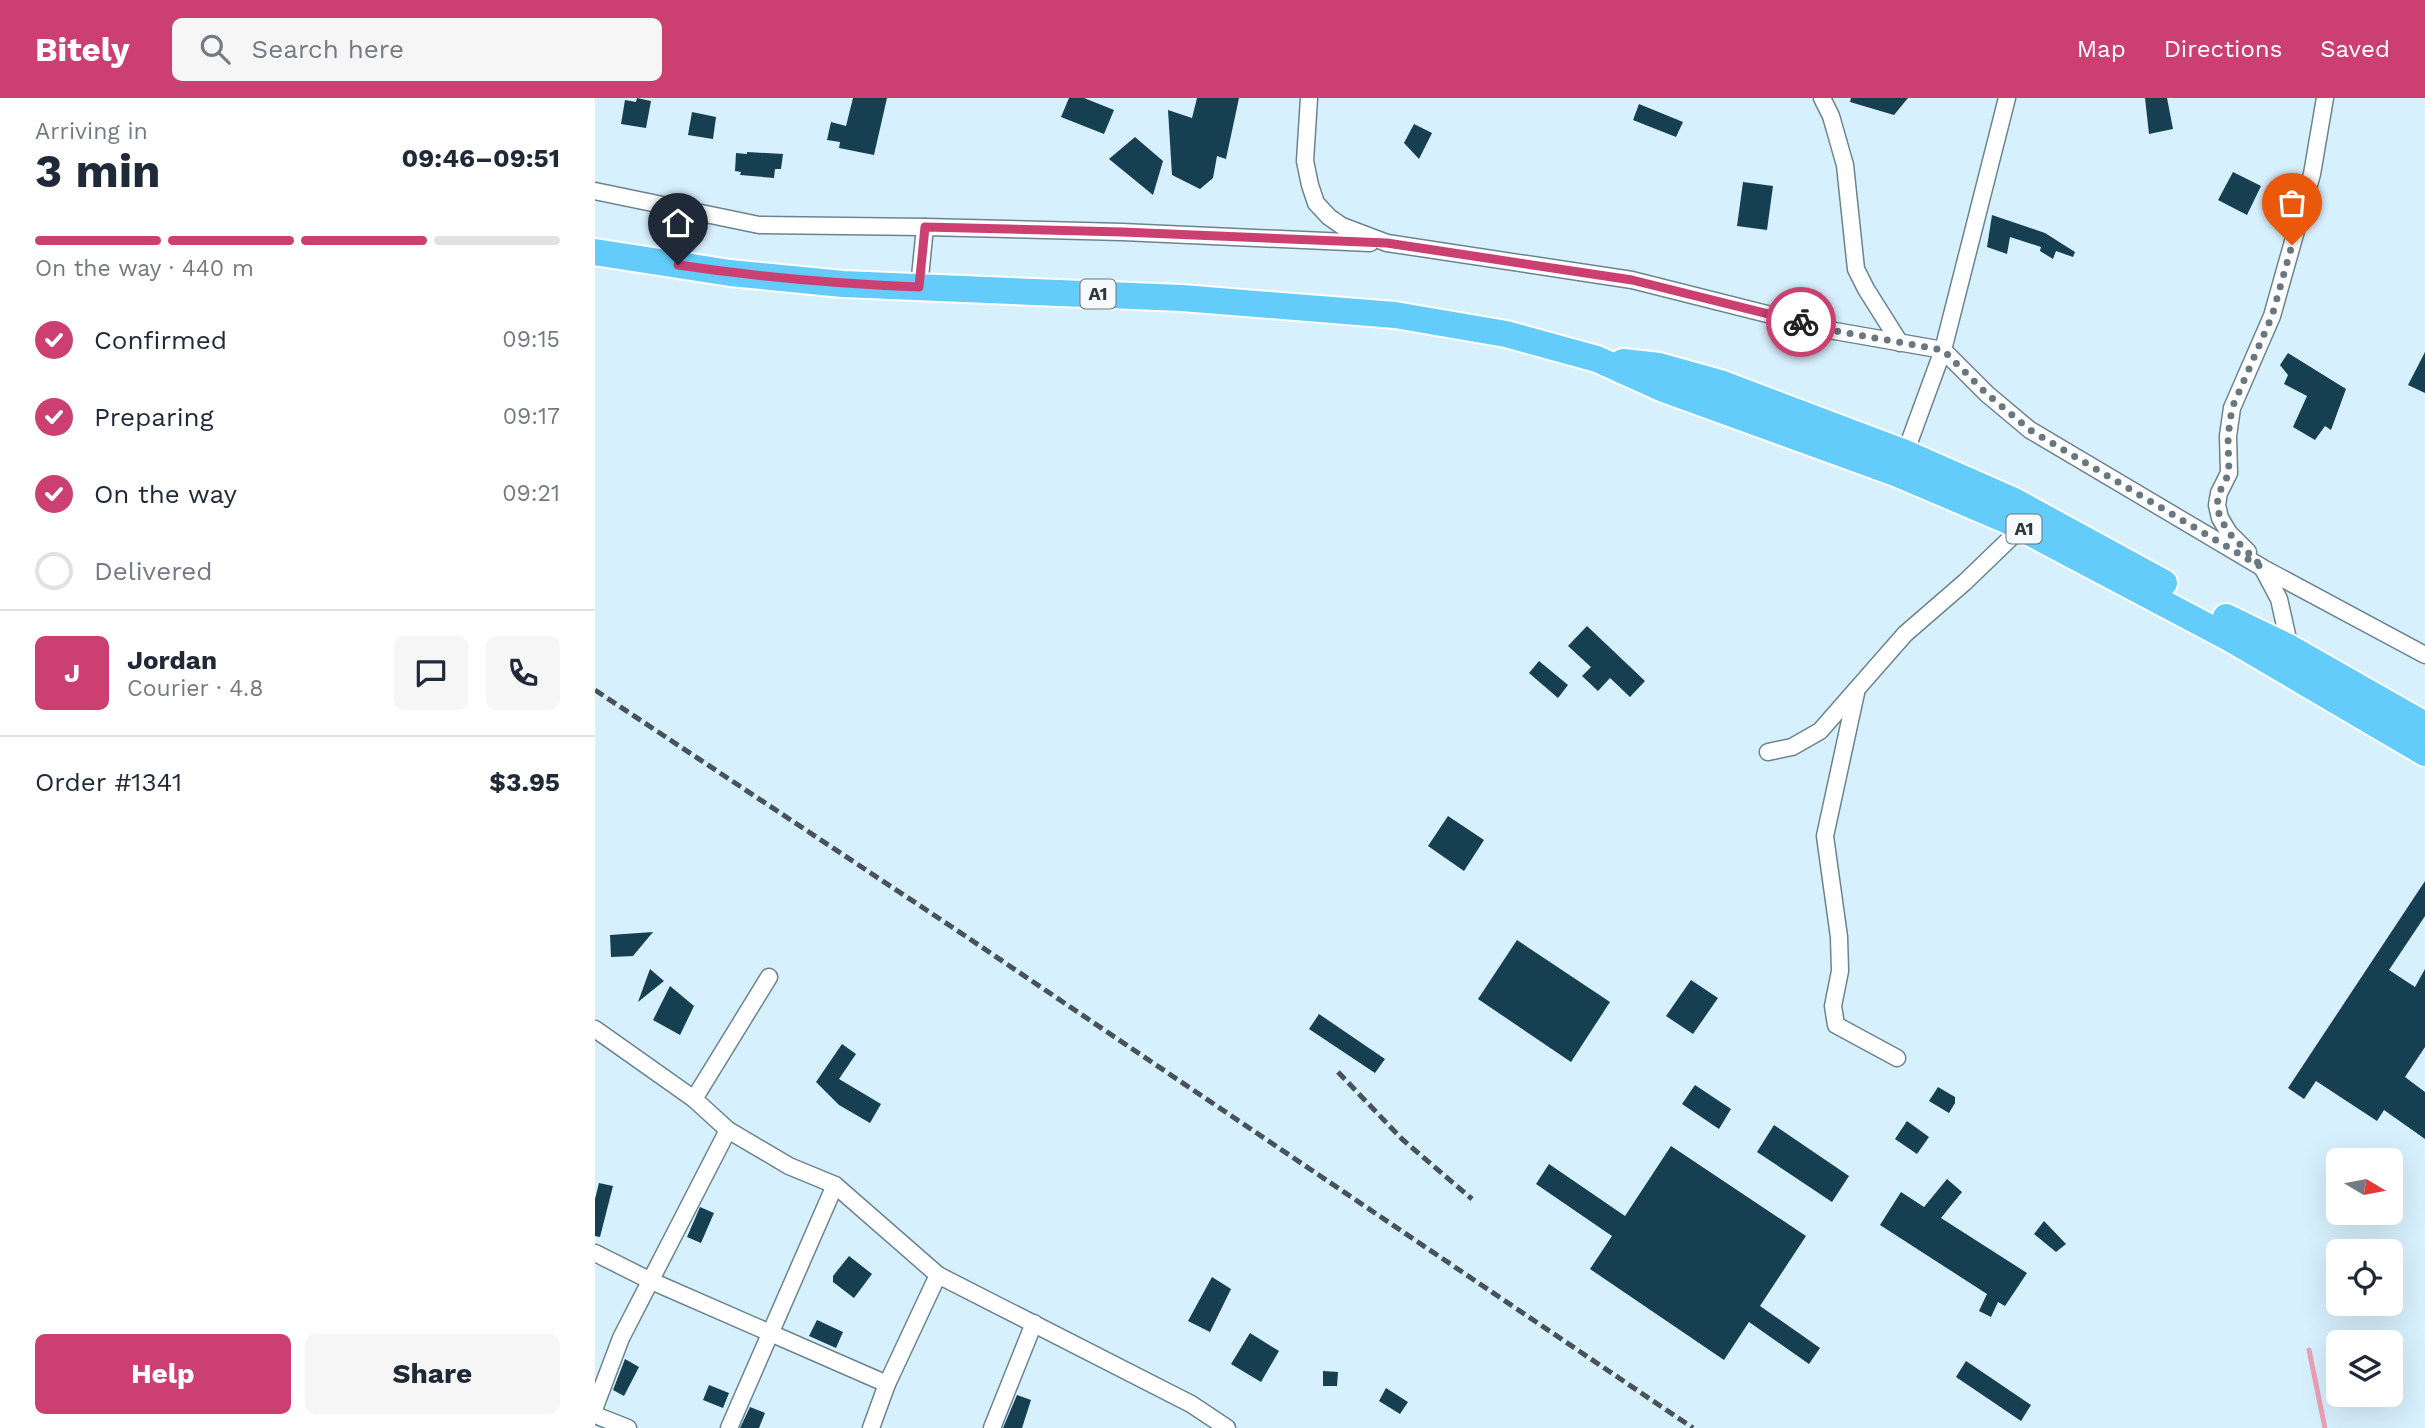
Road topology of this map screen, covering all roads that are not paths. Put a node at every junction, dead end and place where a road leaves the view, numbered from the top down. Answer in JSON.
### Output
{"nodes":[{"id":1,"x":1308,"y":98,"type":"edge"},
{"id":2,"x":1822,"y":98,"type":"edge"},
{"id":3,"x":2007,"y":98,"type":"edge"},
{"id":4,"x":2325,"y":98,"type":"edge"},
{"id":5,"x":595,"y":191,"type":"edge"},
{"id":6,"x":925,"y":227,"type":"junction"},
{"id":7,"x":1387,"y":243,"type":"junction"},
{"id":8,"x":595,"y":252,"type":"edge"},
{"id":9,"x":919,"y":287,"type":"junction"},
{"id":10,"x":1900,"y":343,"type":"junction"},
{"id":11,"x":1943,"y":350,"type":"junction"},
{"id":12,"x":1901,"y":463,"type":"junction"},
{"id":13,"x":2021,"y":527,"type":"junction"},
{"id":14,"x":2263,"y":568,"type":"junction"},
{"id":15,"x":2290,"y":648,"type":"junction"},
{"id":16,"x":2425,"y":655,"type":"edge"},
{"id":17,"x":1856,"y":693,"type":"junction"},
{"id":18,"x":2425,"y":725,"type":"edge"},
{"id":19,"x":1768,"y":752,"type":"dead end"},
{"id":20,"x":2425,"y":753,"type":"edge"},
{"id":21,"x":769,"y":977,"type":"dead end"},
{"id":22,"x":595,"y":1029,"type":"edge"},
{"id":23,"x":1897,"y":1058,"type":"dead end"},
{"id":24,"x":694,"y":1099,"type":"junction"},
{"id":25,"x":728,"y":1130,"type":"junction"},
{"id":26,"x":835,"y":1185,"type":"junction"},
{"id":27,"x":595,"y":1253,"type":"edge"},
{"id":28,"x":938,"y":1275,"type":"junction"},
{"id":29,"x":649,"y":1280,"type":"junction"},
{"id":30,"x":1034,"y":1323,"type":"junction"},
{"id":31,"x":770,"y":1334,"type":"junction"},
{"id":32,"x":887,"y":1384,"type":"junction"},
{"id":33,"x":595,"y":1407,"type":"edge"},
{"id":34,"x":595,"y":1415,"type":"edge"},
{"id":35,"x":628,"y":1428,"type":"edge"},
{"id":36,"x":729,"y":1428,"type":"edge"},
{"id":37,"x":871,"y":1428,"type":"edge"},
{"id":38,"x":992,"y":1428,"type":"edge"},
{"id":39,"x":1227,"y":1428,"type":"edge"}],
"edges":[{"from":1,"to":7,"type":"street"},
{"from":2,"to":10,"type":"street"},
{"from":3,"to":11,"type":"street"},
{"from":4,"to":14,"type":"street"},
{"from":5,"to":6,"type":"street"},
{"from":6,"to":7,"type":"street"},
{"from":6,"to":9,"type":"street"},
{"from":7,"to":10,"type":"street"},
{"from":8,"to":9,"type":"highway","number":"A1"},
{"from":9,"to":12,"type":"highway","number":"A1"},
{"from":10,"to":11,"type":"street"},
{"from":11,"to":12,"type":"street"},
{"from":11,"to":14,"type":"street"},
{"from":12,"to":13,"type":"highway","number":"A1"},
{"from":12,"to":15,"type":"highway","number":"A1"},
{"from":13,"to":17,"type":"street"},
{"from":13,"to":20,"type":"highway","number":"A1"},
{"from":14,"to":15,"type":"street"},
{"from":14,"to":16,"type":"street"},
{"from":15,"to":18,"type":"highway","number":"A1"},
{"from":17,"to":19,"type":"street"},
{"from":17,"to":23,"type":"street"},
{"from":21,"to":24,"type":"street"},
{"from":22,"to":24,"type":"street"},
{"from":24,"to":25,"type":"street"},
{"from":25,"to":26,"type":"street"},
{"from":25,"to":29,"type":"street"},
{"from":26,"to":28,"type":"street"},
{"from":26,"to":31,"type":"street"},
{"from":27,"to":29,"type":"street"},
{"from":28,"to":30,"type":"street"},
{"from":28,"to":32,"type":"street"},
{"from":29,"to":31,"type":"street"},
{"from":29,"to":33,"type":"street"},
{"from":30,"to":38,"type":"street"},
{"from":30,"to":39,"type":"street"},
{"from":31,"to":32,"type":"street"},
{"from":31,"to":36,"type":"street"},
{"from":32,"to":37,"type":"street"},
{"from":34,"to":35,"type":"street"}]}
